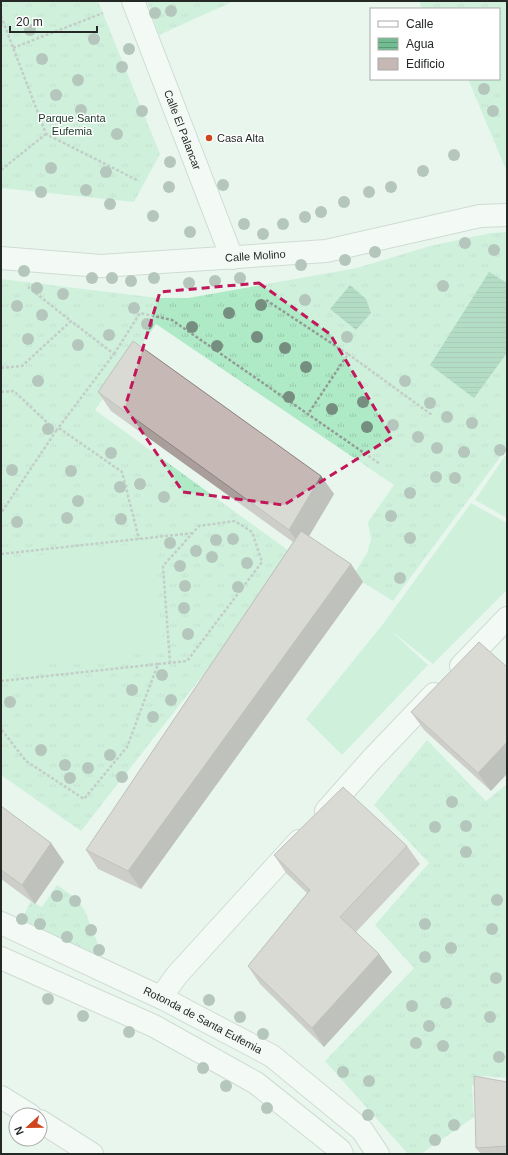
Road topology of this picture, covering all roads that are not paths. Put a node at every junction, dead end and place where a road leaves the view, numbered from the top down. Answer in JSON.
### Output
{"nodes":[{"id":1,"x":133,"y":1,"type":"edge"},
{"id":2,"x":507,"y":215,"type":"edge"},
{"id":3,"x":1,"y":258,"type":"edge"},
{"id":4,"x":232,"y":258,"type":"junction"},
{"id":5,"x":507,"y":618,"type":"edge"},
{"id":6,"x":1,"y":923,"type":"edge"},
{"id":7,"x":4,"y":965,"type":"edge"},
{"id":8,"x":161,"y":997,"type":"junction"},
{"id":9,"x":1,"y":1097,"type":"edge"},
{"id":10,"x":17,"y":1107,"type":"edge"},
{"id":11,"x":48,"y":1126,"type":"edge"},
{"id":12,"x":92,"y":1154,"type":"edge"},
{"id":13,"x":342,"y":1154,"type":"edge"},
{"id":14,"x":378,"y":1154,"type":"edge"}],
"edges":[{"from":1,"to":4,"type":"street","name":"Calle El Palancar"},
{"from":2,"to":4,"type":"street","name":"Calle Molino"},
{"from":3,"to":4,"type":"street","name":"Calle Molino"},
{"from":5,"to":8,"type":"street"},
{"from":6,"to":8,"type":"street","name":"Rotonda de Santa Eufemia"},
{"from":7,"to":13,"type":"street"},
{"from":8,"to":14,"type":"street","name":"Rotonda de Santa Eufemia"},
{"from":9,"to":10,"type":"street"},
{"from":11,"to":12,"type":"street"}]}
